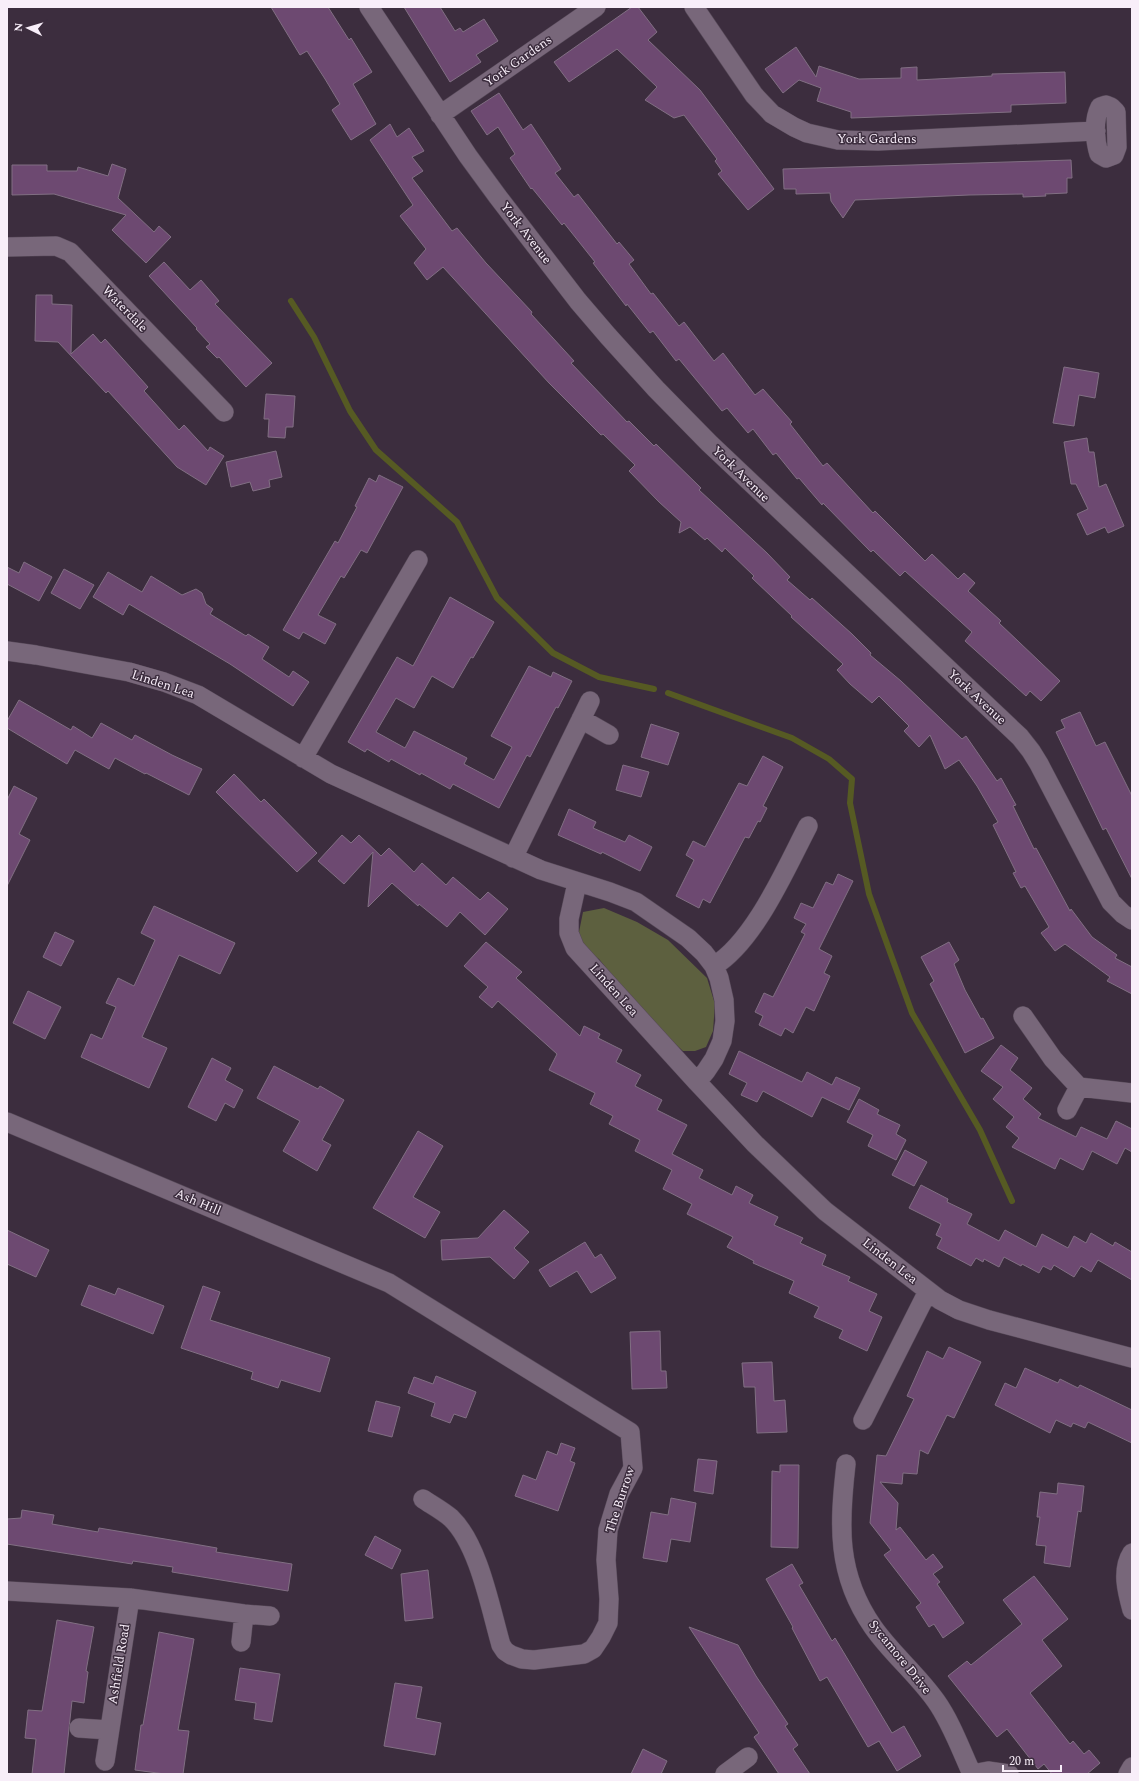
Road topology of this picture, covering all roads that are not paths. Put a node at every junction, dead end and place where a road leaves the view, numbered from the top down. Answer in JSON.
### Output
{"nodes":[{"id":1,"x":369,"y":7,"type":"edge"},
{"id":2,"x":596,"y":7,"type":"edge"},
{"id":3,"x":694,"y":7,"type":"edge"},
{"id":4,"x":440,"y":115,"type":"junction"},
{"id":5,"x":1096,"y":131,"type":"dead end"},
{"id":6,"x":7,"y":247,"type":"edge"},
{"id":7,"x":224,"y":412,"type":"dead end"},
{"id":8,"x":418,"y":560,"type":"dead end"},
{"id":9,"x":7,"y":651,"type":"edge"},
{"id":10,"x":590,"y":702,"type":"dead end"},
{"id":11,"x":582,"y":719,"type":"junction"},
{"id":12,"x":609,"y":735,"type":"dead end"},
{"id":13,"x":304,"y":758,"type":"junction"},
{"id":14,"x":808,"y":826,"type":"dead end"},
{"id":15,"x":513,"y":858,"type":"junction"},
{"id":16,"x":577,"y":883,"type":"junction"},
{"id":17,"x":1132,"y":920,"type":"edge"},
{"id":18,"x":714,"y":966,"type":"junction"},
{"id":19,"x":1023,"y":1016,"type":"dead end"},
{"id":20,"x":697,"y":1082,"type":"junction"},
{"id":21,"x":1079,"y":1087,"type":"junction"},
{"id":22,"x":1132,"y":1093,"type":"edge"},
{"id":23,"x":1066,"y":1110,"type":"dead end"},
{"id":24,"x":7,"y":1122,"type":"edge"},
{"id":25,"x":388,"y":1283,"type":"joint"},
{"id":26,"x":928,"y":1291,"type":"junction"},
{"id":27,"x":1132,"y":1358,"type":"edge"},
{"id":28,"x":863,"y":1420,"type":"dead end"},
{"id":29,"x":846,"y":1464,"type":"dead end"},
{"id":30,"x":423,"y":1499,"type":"dead end"},
{"id":31,"x":1132,"y":1553,"type":"edge"},
{"id":32,"x":7,"y":1591,"type":"edge"},
{"id":33,"x":130,"y":1598,"type":"junction"},
{"id":34,"x":1132,"y":1610,"type":"edge"},
{"id":35,"x":244,"y":1614,"type":"junction"},
{"id":36,"x":270,"y":1616,"type":"dead end"},
{"id":37,"x":241,"y":1642,"type":"dead end"},
{"id":38,"x":79,"y":1728,"type":"dead end"},
{"id":39,"x":109,"y":1730,"type":"junction"},
{"id":40,"x":105,"y":1761,"type":"dead end"},
{"id":41,"x":1132,"y":1767,"type":"edge"},
{"id":42,"x":972,"y":1774,"type":"edge"},
{"id":43,"x":1009,"y":1774,"type":"edge"},
{"id":44,"x":1128,"y":1774,"type":"edge"}],
"edges":[{"from":1,"to":4,"type":"street","name":"York Avenue"},
{"from":2,"to":4,"type":"street","name":"York Gardens"},
{"from":3,"to":5,"type":"street","name":"York Gardens"},
{"from":4,"to":17,"type":"street","name":"York Avenue"},
{"from":6,"to":7,"type":"street","name":"Waterdale"},
{"from":8,"to":13,"type":"street"},
{"from":9,"to":13,"type":"street","name":"Linden Lea"},
{"from":10,"to":11,"type":"street"},
{"from":11,"to":12,"type":"street"},
{"from":11,"to":15,"type":"street"},
{"from":13,"to":15,"type":"street","name":"Linden Lea"},
{"from":14,"to":18,"type":"street"},
{"from":15,"to":16,"type":"street","name":"Linden Lea"},
{"from":16,"to":18,"type":"street","name":"Linden Lea"},
{"from":16,"to":20,"type":"street","name":"Linden Lea"},
{"from":18,"to":20,"type":"street","name":"Linden Lea"},
{"from":19,"to":21,"type":"street"},
{"from":20,"to":26,"type":"street","name":"Linden Lea"},
{"from":21,"to":22,"type":"street"},
{"from":21,"to":23,"type":"street"},
{"from":24,"to":25,"type":"street","name":"Ash Hill"},
{"from":25,"to":30,"type":"street","name":"The Burrow"},
{"from":26,"to":27,"type":"street","name":"Linden Lea"},
{"from":26,"to":28,"type":"street"},
{"from":29,"to":42,"type":"street","name":"Sycamore Drive"},
{"from":31,"to":34,"type":"street"},
{"from":32,"to":33,"type":"street"},
{"from":33,"to":35,"type":"street"},
{"from":33,"to":39,"type":"street","name":"Ashfield Road"},
{"from":35,"to":36,"type":"street"},
{"from":35,"to":37,"type":"street"},
{"from":38,"to":39,"type":"street"},
{"from":39,"to":40,"type":"street","name":"Ashfield Road"},
{"from":41,"to":44,"type":"street"},
{"from":42,"to":43,"type":"street"}]}
